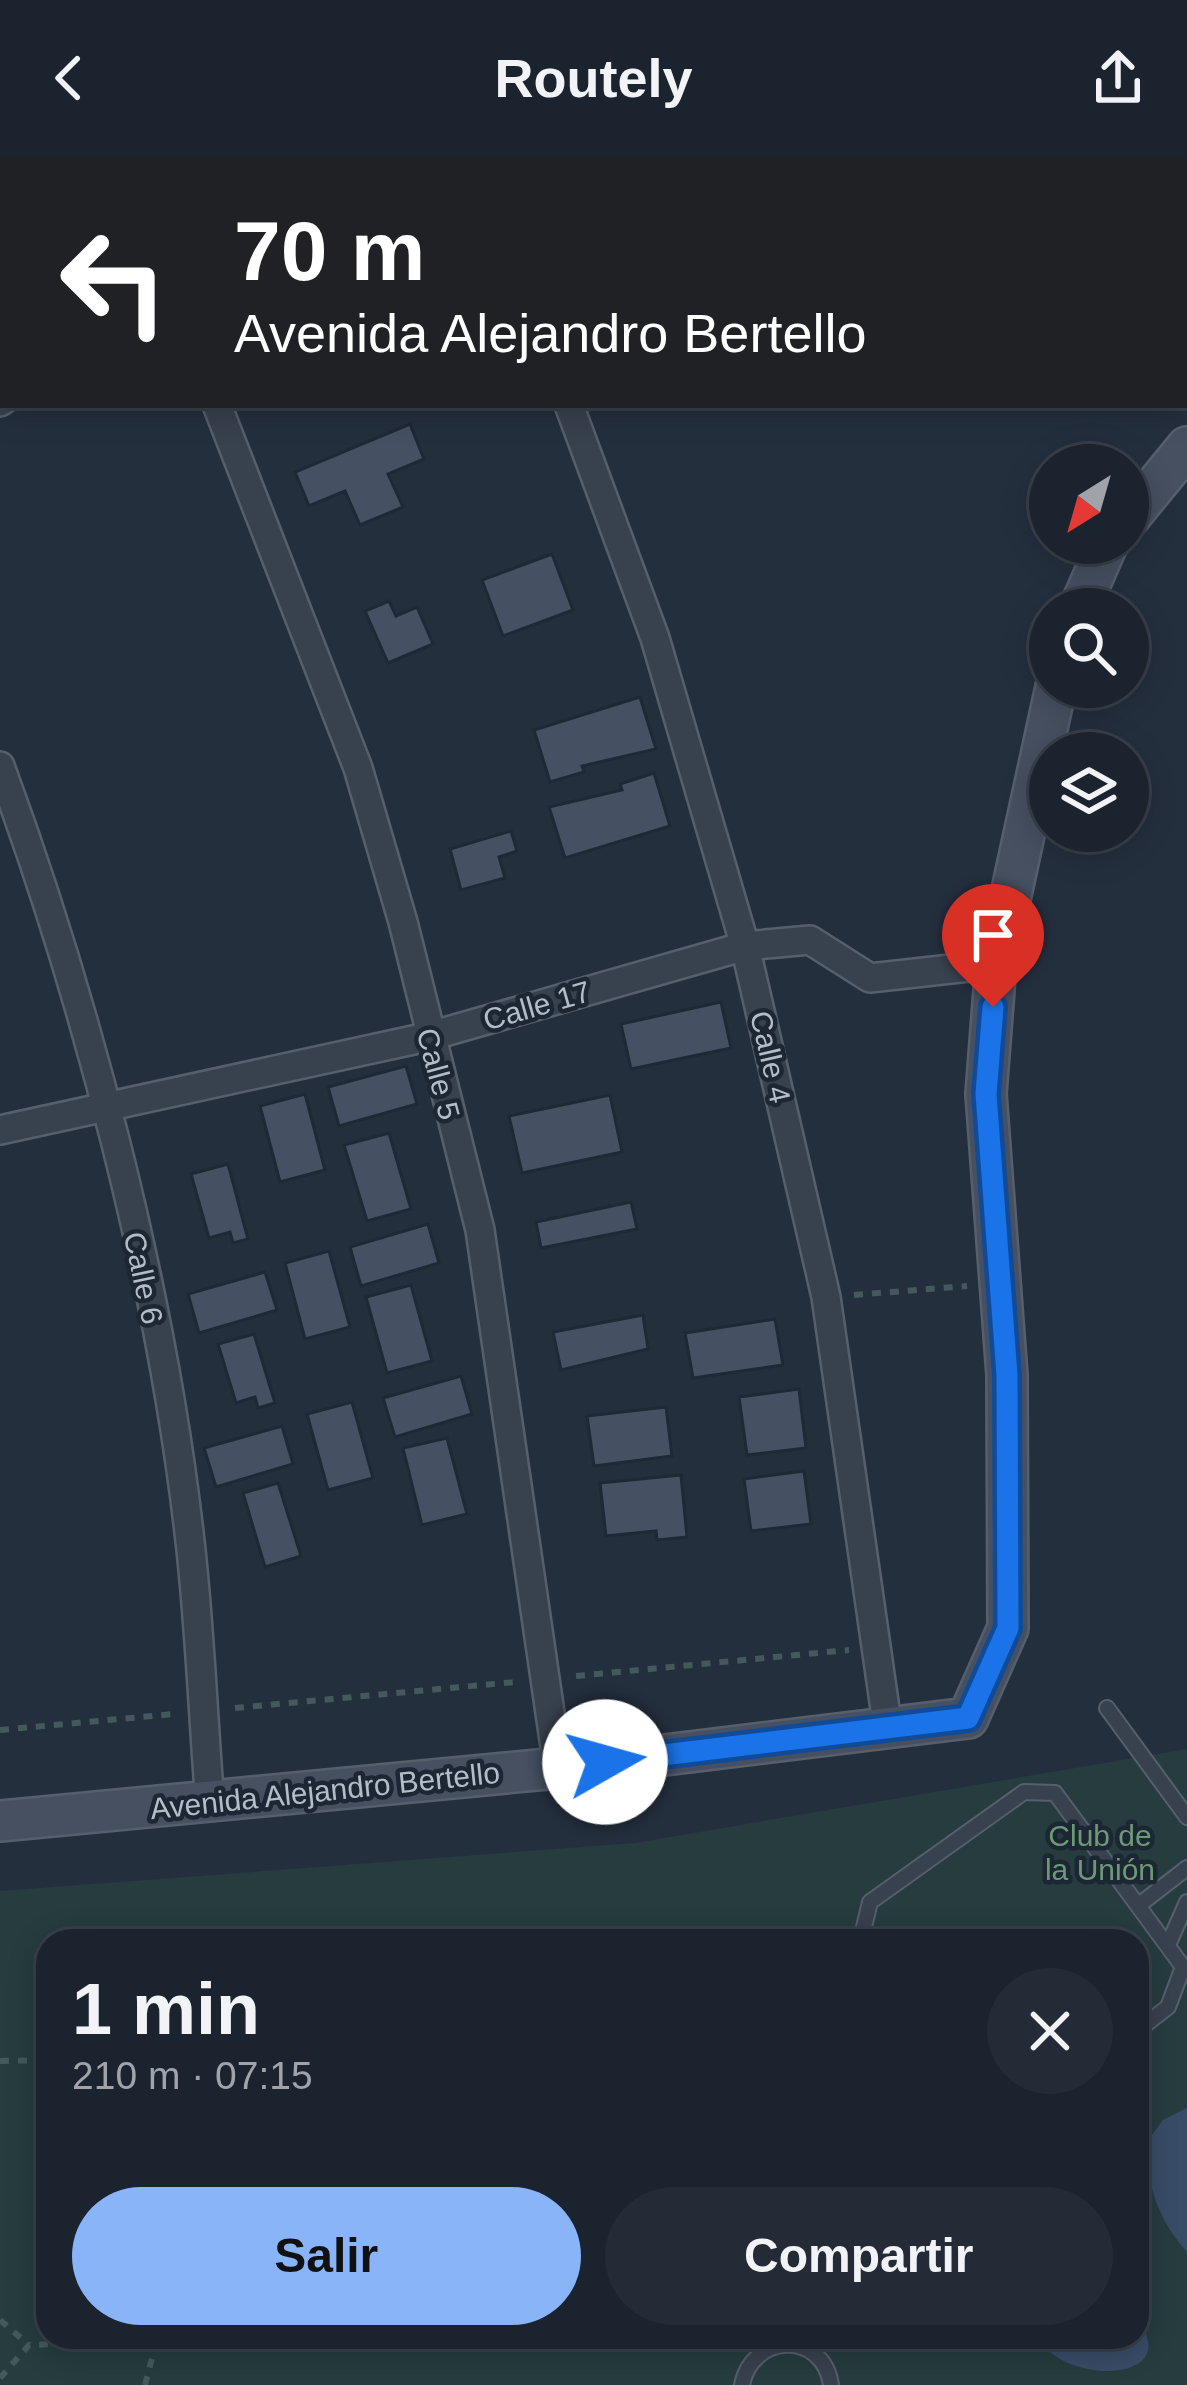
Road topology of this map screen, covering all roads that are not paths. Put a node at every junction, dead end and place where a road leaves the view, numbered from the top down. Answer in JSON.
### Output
{"nodes":[{"id":1,"x":218,"y":408,"type":"edge"},
{"id":2,"x":569,"y":408,"type":"edge"},
{"id":3,"x":1187,"y":447,"type":"edge"},
{"id":4,"x":1149,"y":493,"type":"edge"},
{"id":5,"x":1052,"y":708,"type":"edge"},
{"id":6,"x":0,"y":766,"type":"edge"},
{"id":7,"x":745,"y":946,"type":"junction"},
{"id":8,"x":997,"y":964,"type":"junction"},
{"id":9,"x":428,"y":1037,"type":"junction"},
{"id":10,"x":104,"y":1104,"type":"junction"},
{"id":11,"x":0,"y":1130,"type":"edge"},
{"id":12,"x":1107,"y":1708,"type":"dead end"},
{"id":13,"x":888,"y":1730,"type":"junction"},
{"id":14,"x":558,"y":1768,"type":"junction"},
{"id":15,"x":210,"y":1804,"type":"junction"},
{"id":16,"x":1187,"y":1817,"type":"edge"},
{"id":17,"x":0,"y":1821,"type":"edge"},
{"id":18,"x":1187,"y":1868,"type":"edge"},
{"id":19,"x":1187,"y":1902,"type":"edge"},
{"id":20,"x":1139,"y":1905,"type":"junction"},
{"id":21,"x":863,"y":1929,"type":"edge"},
{"id":22,"x":1168,"y":1945,"type":"junction"},
{"id":23,"x":1149,"y":2022,"type":"edge"},
{"id":24,"x":768,"y":2349,"type":"edge"},
{"id":25,"x":806,"y":2349,"type":"edge"},
{"id":26,"x":742,"y":2385,"type":"edge"},
{"id":27,"x":831,"y":2385,"type":"edge"}],
"edges":[{"from":1,"to":9,"type":"street","name":"Calle 5"},
{"from":2,"to":7,"type":"street","name":"Calle 4"},
{"from":3,"to":4,"type":"main road"},
{"from":5,"to":8,"type":"main road","name":"Avenida Alejandro Bertello"},
{"from":6,"to":10,"type":"street","name":"Calle 6"},
{"from":7,"to":8,"type":"street","name":"Calle 17"},
{"from":7,"to":9,"type":"street","name":"Calle 17"},
{"from":7,"to":13,"type":"street","name":"Calle 4"},
{"from":8,"to":13,"type":"main road","name":"Avenida Alejandro Bertello"},
{"from":9,"to":10,"type":"street","name":"Calle 17"},
{"from":9,"to":14,"type":"street","name":"Calle 5"},
{"from":10,"to":11,"type":"street","name":"Calle 17"},
{"from":10,"to":15,"type":"street","name":"Calle 6"},
{"from":12,"to":16,"type":"lane"},
{"from":13,"to":14,"type":"main road","name":"Avenida Alejandro Bertello"},
{"from":14,"to":15,"type":"main road","name":"Avenida Alejandro Bertello"},
{"from":15,"to":17,"type":"main road","name":"Avenida Alejandro Bertello"},
{"from":18,"to":20,"type":"lane"},
{"from":19,"to":22,"type":"lane"},
{"from":20,"to":21,"type":"lane"},
{"from":20,"to":22,"type":"lane"},
{"from":22,"to":23,"type":"lane"},
{"from":24,"to":26,"type":"lane"},
{"from":25,"to":27,"type":"lane"}]}
